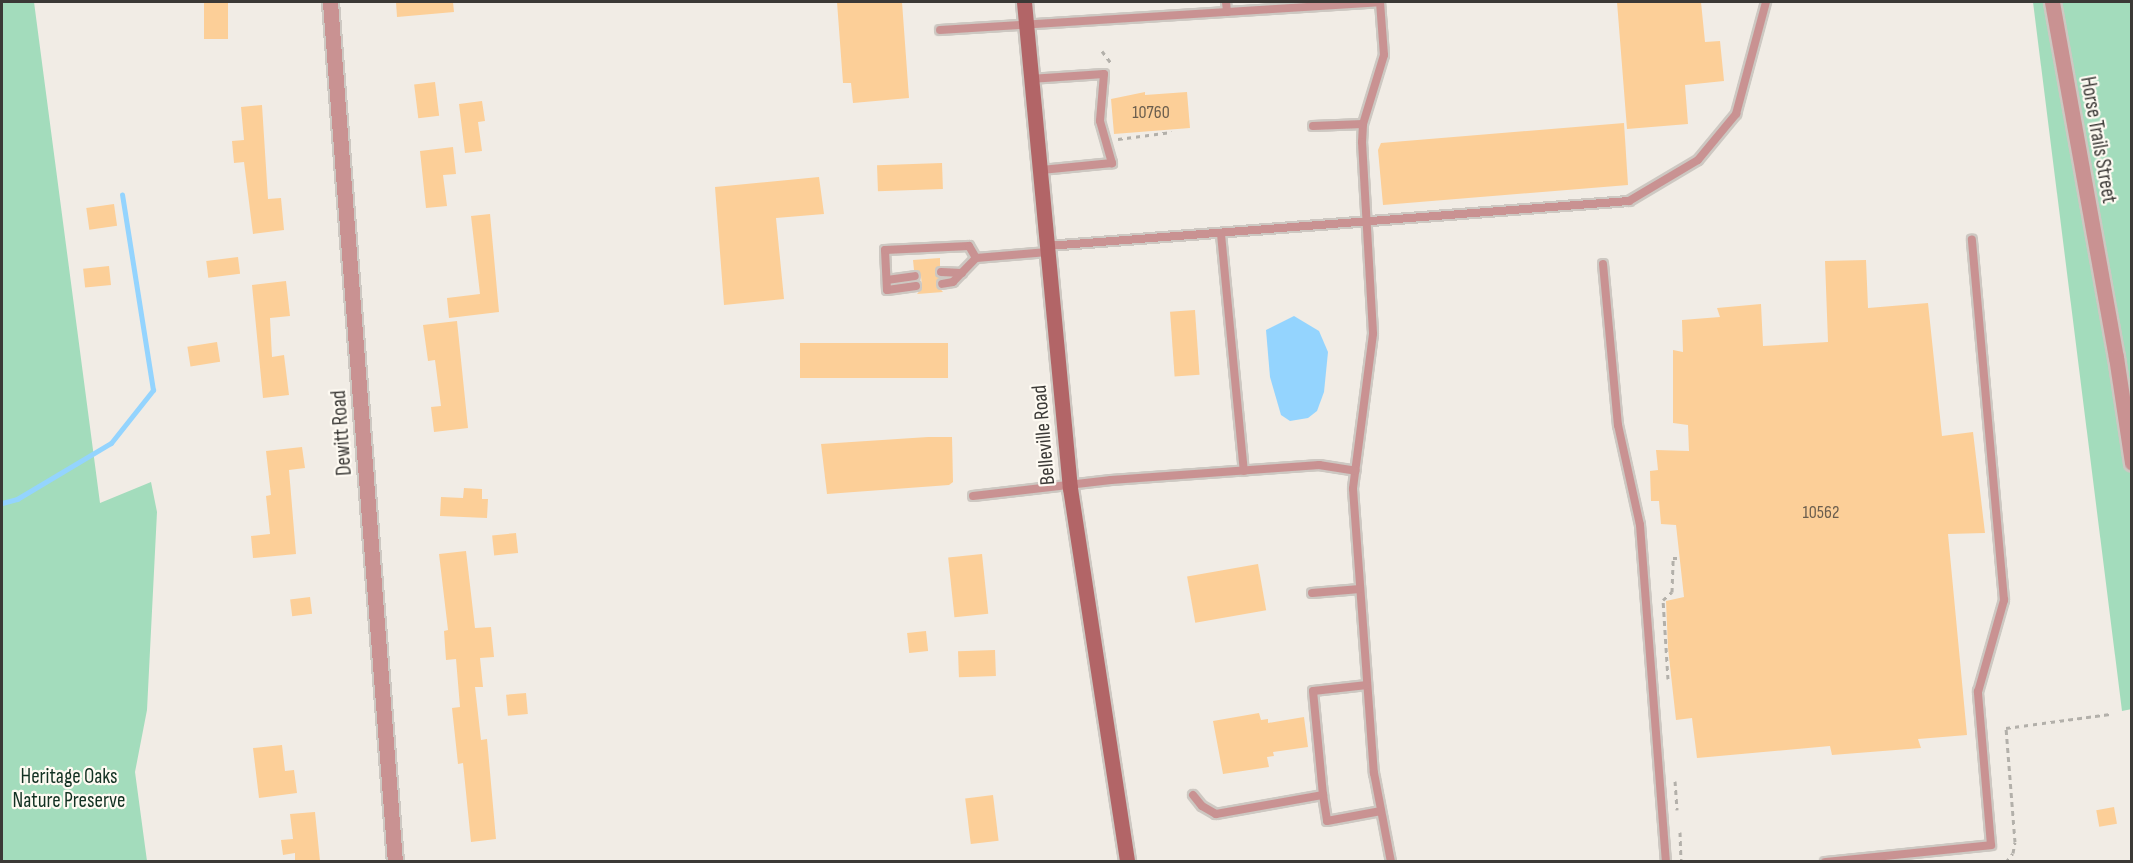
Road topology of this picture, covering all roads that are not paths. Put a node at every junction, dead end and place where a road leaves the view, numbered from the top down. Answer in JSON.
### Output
{"nodes":[{"id":1,"x":330,"y":2,"type":"edge"},
{"id":2,"x":1024,"y":2,"type":"edge"},
{"id":3,"x":1226,"y":2,"type":"edge"},
{"id":4,"x":1380,"y":2,"type":"edge"},
{"id":5,"x":1766,"y":2,"type":"edge"},
{"id":6,"x":2052,"y":2,"type":"edge"},
{"id":7,"x":1317,"y":4,"type":"edge"},
{"id":8,"x":1227,"y":12,"type":"junction"},
{"id":9,"x":1026,"y":24,"type":"junction"},
{"id":10,"x":940,"y":30,"type":"dead end"},
{"id":11,"x":1030,"y":79,"type":"junction"},
{"id":12,"x":1363,"y":124,"type":"junction"},
{"id":13,"x":1313,"y":126,"type":"dead end"},
{"id":14,"x":1041,"y":170,"type":"junction"},
{"id":15,"x":1365,"y":224,"type":"junction"},
{"id":16,"x":1221,"y":234,"type":"junction"},
{"id":17,"x":1972,"y":239,"type":"dead end"},
{"id":18,"x":1048,"y":249,"type":"junction"},
{"id":19,"x":976,"y":258,"type":"junction"},
{"id":20,"x":1603,"y":264,"type":"dead end"},
{"id":21,"x":941,"y":272,"type":"dead end"},
{"id":22,"x":962,"y":273,"type":"junction"},
{"id":23,"x":915,"y":276,"type":"dead end"},
{"id":24,"x":887,"y":280,"type":"junction"},
{"id":25,"x":942,"y":284,"type":"dead end"},
{"id":26,"x":916,"y":286,"type":"dead end"},
{"id":27,"x":2124,"y":356,"type":"edge"},
{"id":28,"x":2132,"y":463,"type":"edge"},
{"id":29,"x":1244,"y":471,"type":"junction"},
{"id":30,"x":1356,"y":471,"type":"junction"},
{"id":31,"x":1070,"y":488,"type":"junction"},
{"id":32,"x":973,"y":496,"type":"dead end"},
{"id":33,"x":1360,"y":588,"type":"junction"},
{"id":34,"x":1312,"y":593,"type":"dead end"},
{"id":35,"x":1367,"y":686,"type":"junction"},
{"id":36,"x":1193,"y":795,"type":"dead end"},
{"id":37,"x":1323,"y":795,"type":"junction"},
{"id":38,"x":1381,"y":811,"type":"junction"},
{"id":39,"x":395,"y":861,"type":"edge"},
{"id":40,"x":1128,"y":861,"type":"edge"},
{"id":41,"x":1391,"y":861,"type":"edge"},
{"id":42,"x":1666,"y":861,"type":"edge"},
{"id":43,"x":1825,"y":861,"type":"edge"}],
"edges":[{"from":1,"to":39,"type":"street","name":"Dewitt Road"},
{"from":2,"to":9,"type":"main road","name":"Belleville Road"},
{"from":3,"to":8,"type":"lane"},
{"from":4,"to":7,"type":"lane"},
{"from":4,"to":12,"type":"lane"},
{"from":5,"to":15,"type":"lane"},
{"from":6,"to":27,"type":"street","name":"Horse Trails Street"},
{"from":7,"to":8,"type":"lane"},
{"from":8,"to":9,"type":"lane"},
{"from":9,"to":10,"type":"lane"},
{"from":9,"to":11,"type":"main road","name":"Belleville Road"},
{"from":11,"to":14,"type":"main road","name":"Belleville Road"},
{"from":11,"to":14,"type":"lane"},
{"from":12,"to":13,"type":"lane"},
{"from":12,"to":15,"type":"lane"},
{"from":14,"to":18,"type":"main road","name":"Belleville Road"},
{"from":15,"to":16,"type":"lane"},
{"from":15,"to":30,"type":"lane"},
{"from":16,"to":18,"type":"lane"},
{"from":16,"to":29,"type":"lane"},
{"from":17,"to":43,"type":"lane"},
{"from":18,"to":19,"type":"lane"},
{"from":18,"to":31,"type":"main road","name":"Belleville Road"},
{"from":19,"to":22,"type":"lane"},
{"from":19,"to":24,"type":"lane"},
{"from":20,"to":42,"type":"lane"},
{"from":21,"to":22,"type":"lane"},
{"from":22,"to":25,"type":"lane"},
{"from":23,"to":24,"type":"lane"},
{"from":24,"to":26,"type":"lane"},
{"from":27,"to":28,"type":"street","name":"Horse Trails Street"},
{"from":29,"to":30,"type":"lane"},
{"from":29,"to":31,"type":"lane"},
{"from":30,"to":33,"type":"lane"},
{"from":31,"to":32,"type":"lane"},
{"from":31,"to":40,"type":"main road","name":"Belleville Road"},
{"from":33,"to":34,"type":"lane"},
{"from":33,"to":35,"type":"lane"},
{"from":35,"to":37,"type":"lane"},
{"from":35,"to":38,"type":"lane"},
{"from":36,"to":37,"type":"lane"},
{"from":37,"to":38,"type":"lane"},
{"from":38,"to":41,"type":"lane"}]}
